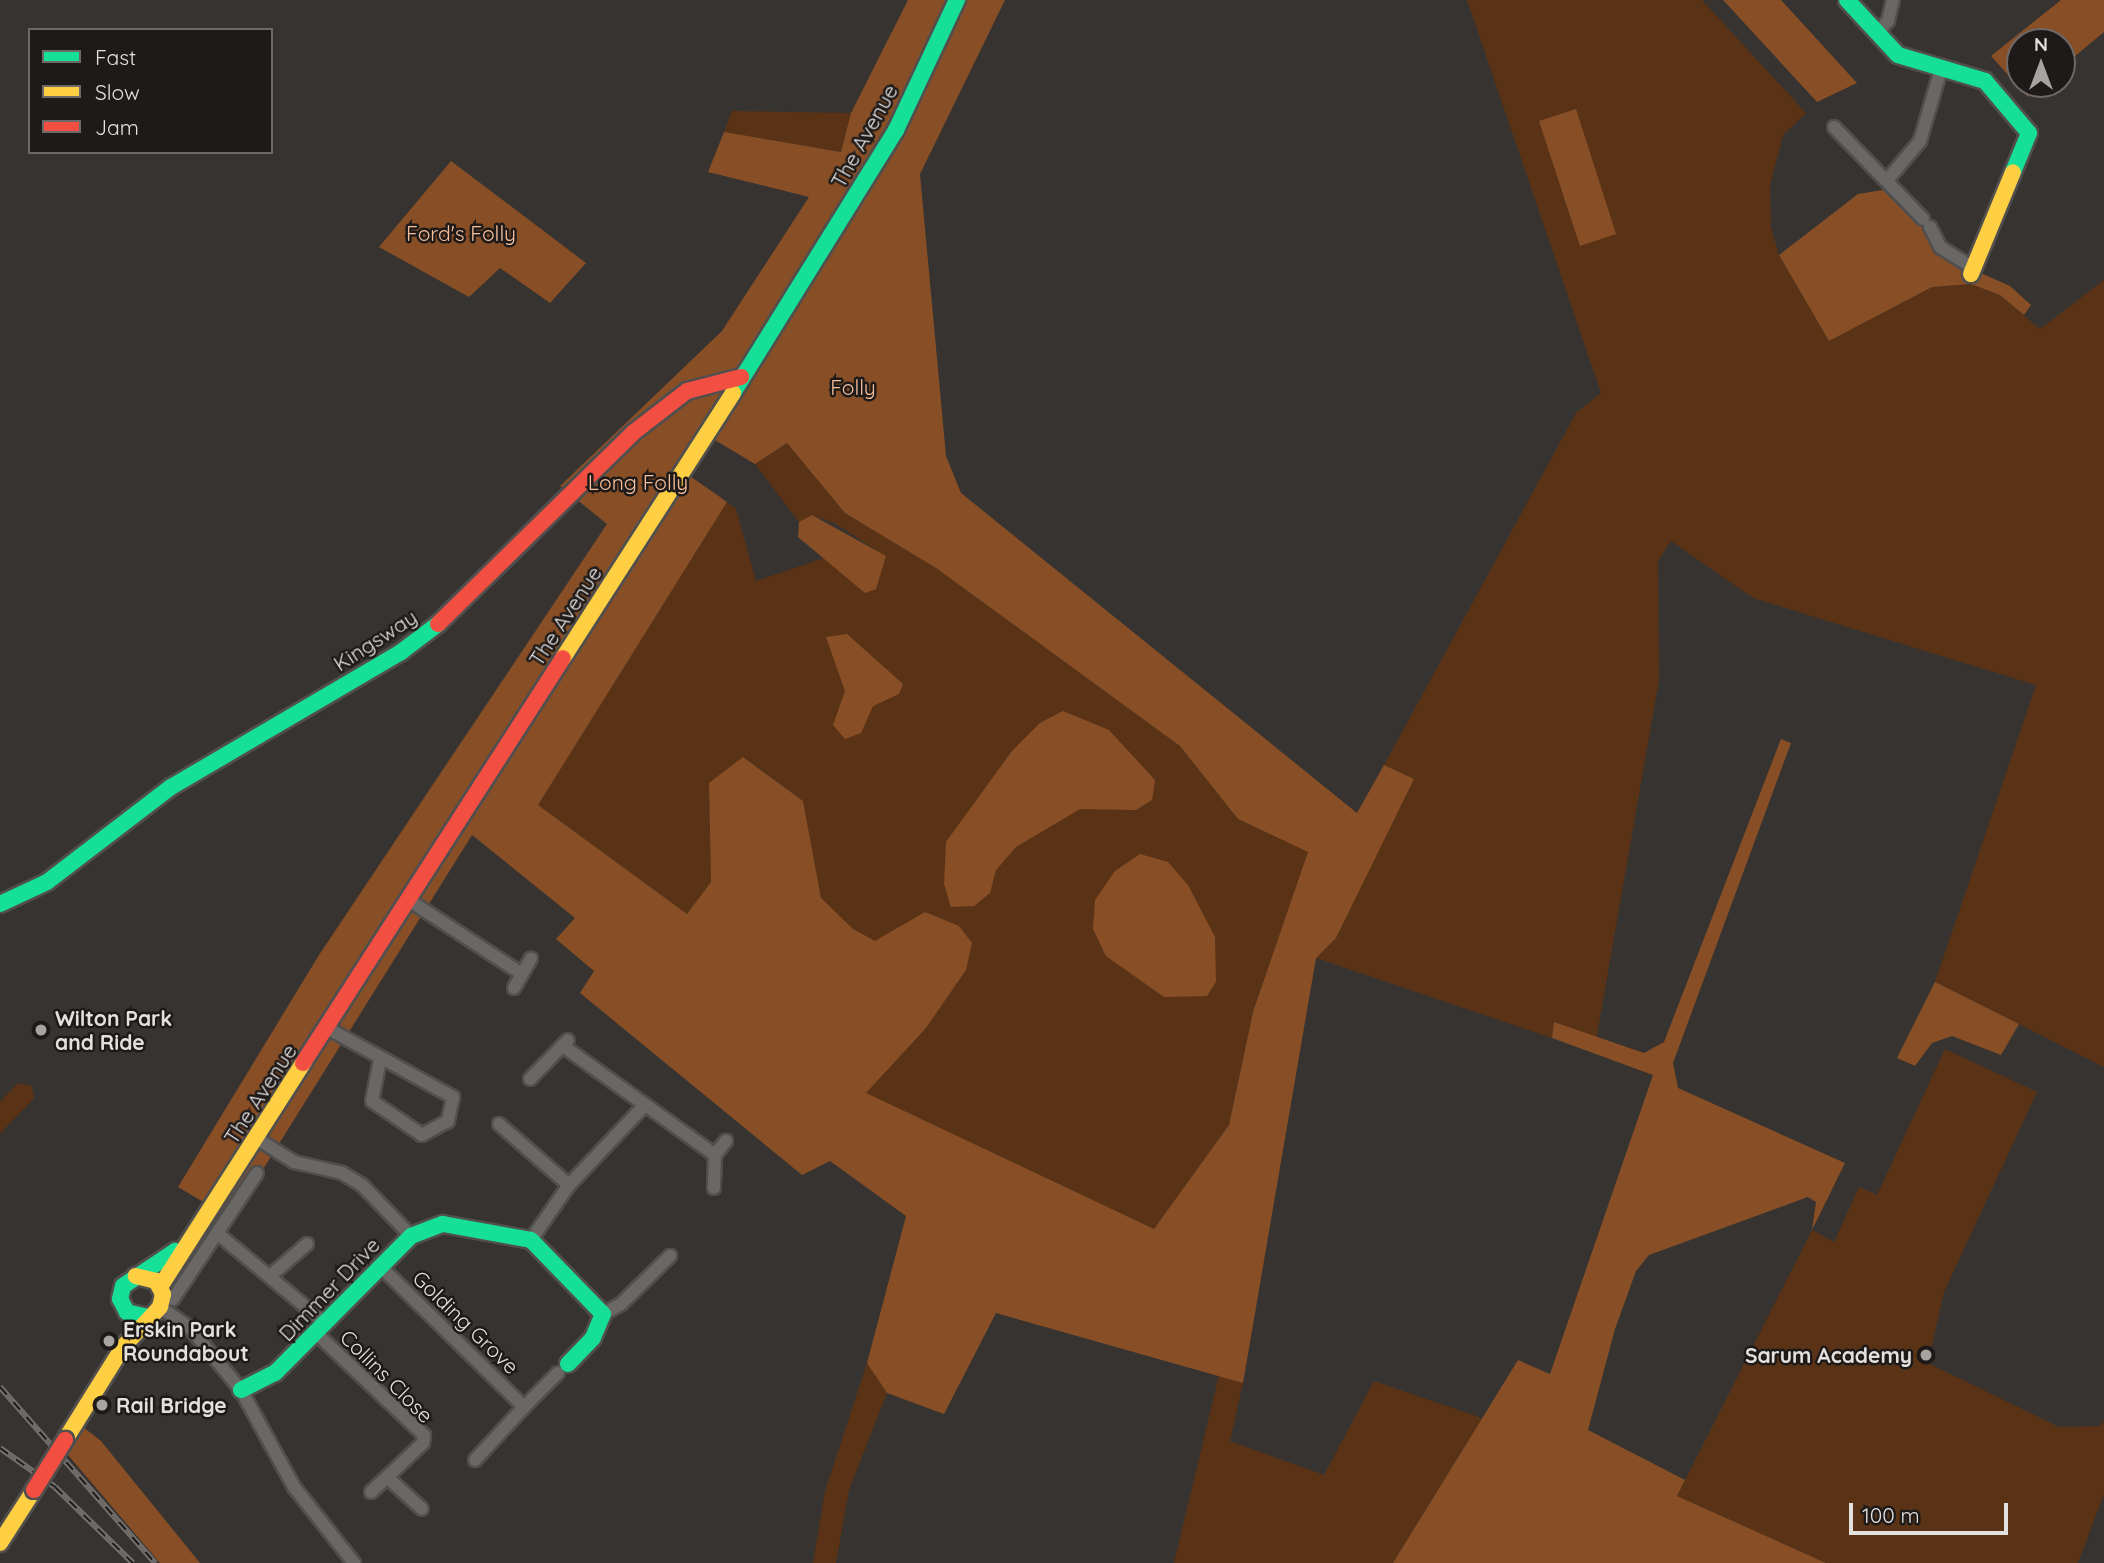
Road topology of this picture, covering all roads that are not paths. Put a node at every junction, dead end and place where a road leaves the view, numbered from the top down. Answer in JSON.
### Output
{"nodes":[{"id":1,"x":957,"y":0,"type":"edge"},
{"id":2,"x":1847,"y":0,"type":"edge"},
{"id":3,"x":1894,"y":0,"type":"edge"},
{"id":4,"x":1878,"y":32,"type":"junction"},
{"id":5,"x":1941,"y":69,"type":"junction"},
{"id":6,"x":1835,"y":127,"type":"dead end"},
{"id":7,"x":1889,"y":178,"type":"junction"},
{"id":8,"x":1973,"y":272,"type":"joint"},
{"id":9,"x":741,"y":377,"type":"junction"},
{"id":10,"x":408,"y":899,"type":"junction"},
{"id":11,"x":0,"y":904,"type":"edge"},
{"id":12,"x":531,"y":959,"type":"dead end"},
{"id":13,"x":522,"y":974,"type":"junction"},
{"id":14,"x":514,"y":988,"type":"dead end"},
{"id":15,"x":327,"y":1028,"type":"junction"},
{"id":16,"x":380,"y":1059,"type":"junction"},
{"id":17,"x":530,"y":1079,"type":"dead end"},
{"id":18,"x":643,"y":1107,"type":"junction"},
{"id":19,"x":499,"y":1124,"type":"dead end"},
{"id":20,"x":256,"y":1138,"type":"junction"},
{"id":21,"x":726,"y":1141,"type":"dead end"},
{"id":22,"x":715,"y":1155,"type":"junction"},
{"id":23,"x":257,"y":1172,"type":"dead end"},
{"id":24,"x":569,"y":1185,"type":"junction"},
{"id":25,"x":714,"y":1188,"type":"dead end"},
{"id":26,"x":217,"y":1233,"type":"junction"},
{"id":27,"x":411,"y":1236,"type":"junction"},
{"id":28,"x":531,"y":1240,"type":"junction"},
{"id":29,"x":186,"y":1242,"type":"junction"},
{"id":30,"x":307,"y":1244,"type":"dead end"},
{"id":31,"x":670,"y":1256,"type":"dead end"},
{"id":32,"x":380,"y":1266,"type":"junction"},
{"id":33,"x":136,"y":1276,"type":"junction"},
{"id":34,"x":270,"y":1276,"type":"junction"},
{"id":35,"x":160,"y":1287,"type":"junction"},
{"id":36,"x":160,"y":1307,"type":"junction"},
{"id":37,"x":127,"y":1312,"type":"junction"},
{"id":38,"x":603,"y":1314,"type":"junction"},
{"id":39,"x":321,"y":1328,"type":"junction"},
{"id":40,"x":123,"y":1347,"type":"junction"},
{"id":41,"x":563,"y":1369,"type":"joint"},
{"id":42,"x":241,"y":1390,"type":"junction"},
{"id":43,"x":524,"y":1406,"type":"junction"},
{"id":44,"x":475,"y":1460,"type":"dead end"},
{"id":45,"x":387,"y":1476,"type":"junction"},
{"id":46,"x":371,"y":1492,"type":"dead end"},
{"id":47,"x":422,"y":1509,"type":"dead end"},
{"id":48,"x":0,"y":1543,"type":"edge"},
{"id":49,"x":354,"y":1563,"type":"edge"}],
"edges":[{"from":1,"to":9,"type":"street","name":"The Avenue"},
{"from":2,"to":4,"type":"street"},
{"from":3,"to":4,"type":"street"},
{"from":4,"to":5,"type":"street"},
{"from":5,"to":7,"type":"street"},
{"from":5,"to":8,"type":"street"},
{"from":6,"to":7,"type":"street"},
{"from":7,"to":8,"type":"street"},
{"from":9,"to":10,"type":"street","name":"The Avenue"},
{"from":9,"to":11,"type":"street","name":"Kingsway"},
{"from":10,"to":13,"type":"street"},
{"from":10,"to":15,"type":"street","name":"The Avenue"},
{"from":12,"to":13,"type":"street"},
{"from":13,"to":14,"type":"street"},
{"from":15,"to":16,"type":"street"},
{"from":15,"to":20,"type":"street","name":"The Avenue"},
{"from":16,"to":16,"type":"street"},
{"from":17,"to":18,"type":"street"},
{"from":18,"to":22,"type":"street"},
{"from":18,"to":24,"type":"street"},
{"from":19,"to":24,"type":"street"},
{"from":20,"to":27,"type":"street"},
{"from":20,"to":29,"type":"street","name":"The Avenue"},
{"from":21,"to":22,"type":"street"},
{"from":22,"to":25,"type":"street"},
{"from":23,"to":26,"type":"street"},
{"from":24,"to":28,"type":"street"},
{"from":26,"to":34,"type":"street"},
{"from":26,"to":36,"type":"street"},
{"from":27,"to":28,"type":"street"},
{"from":27,"to":32,"type":"street","name":"Dimmer Drive"},
{"from":28,"to":38,"type":"street"},
{"from":29,"to":33,"type":"street","name":"The Avenue"},
{"from":29,"to":35,"type":"street","name":"The Avenue"},
{"from":30,"to":34,"type":"street"},
{"from":31,"to":38,"type":"street"},
{"from":32,"to":39,"type":"street","name":"Dimmer Drive"},
{"from":32,"to":43,"type":"street","name":"Golding Grove"},
{"from":33,"to":35,"type":"street"},
{"from":33,"to":37,"type":"street"},
{"from":34,"to":39,"type":"street"},
{"from":35,"to":36,"type":"street"},
{"from":36,"to":37,"type":"street"},
{"from":36,"to":40,"type":"street"},
{"from":36,"to":42,"type":"street"},
{"from":37,"to":40,"type":"street"},
{"from":38,"to":41,"type":"street"},
{"from":39,"to":42,"type":"street","name":"Dimmer Drive"},
{"from":39,"to":45,"type":"street","name":"Collins Close"},
{"from":40,"to":48,"type":"street","bridge":true},
{"from":41,"to":43,"type":"street"},
{"from":42,"to":49,"type":"street"},
{"from":43,"to":44,"type":"street"},
{"from":45,"to":46,"type":"street","name":"Collins Close"},
{"from":45,"to":47,"type":"street"}]}
